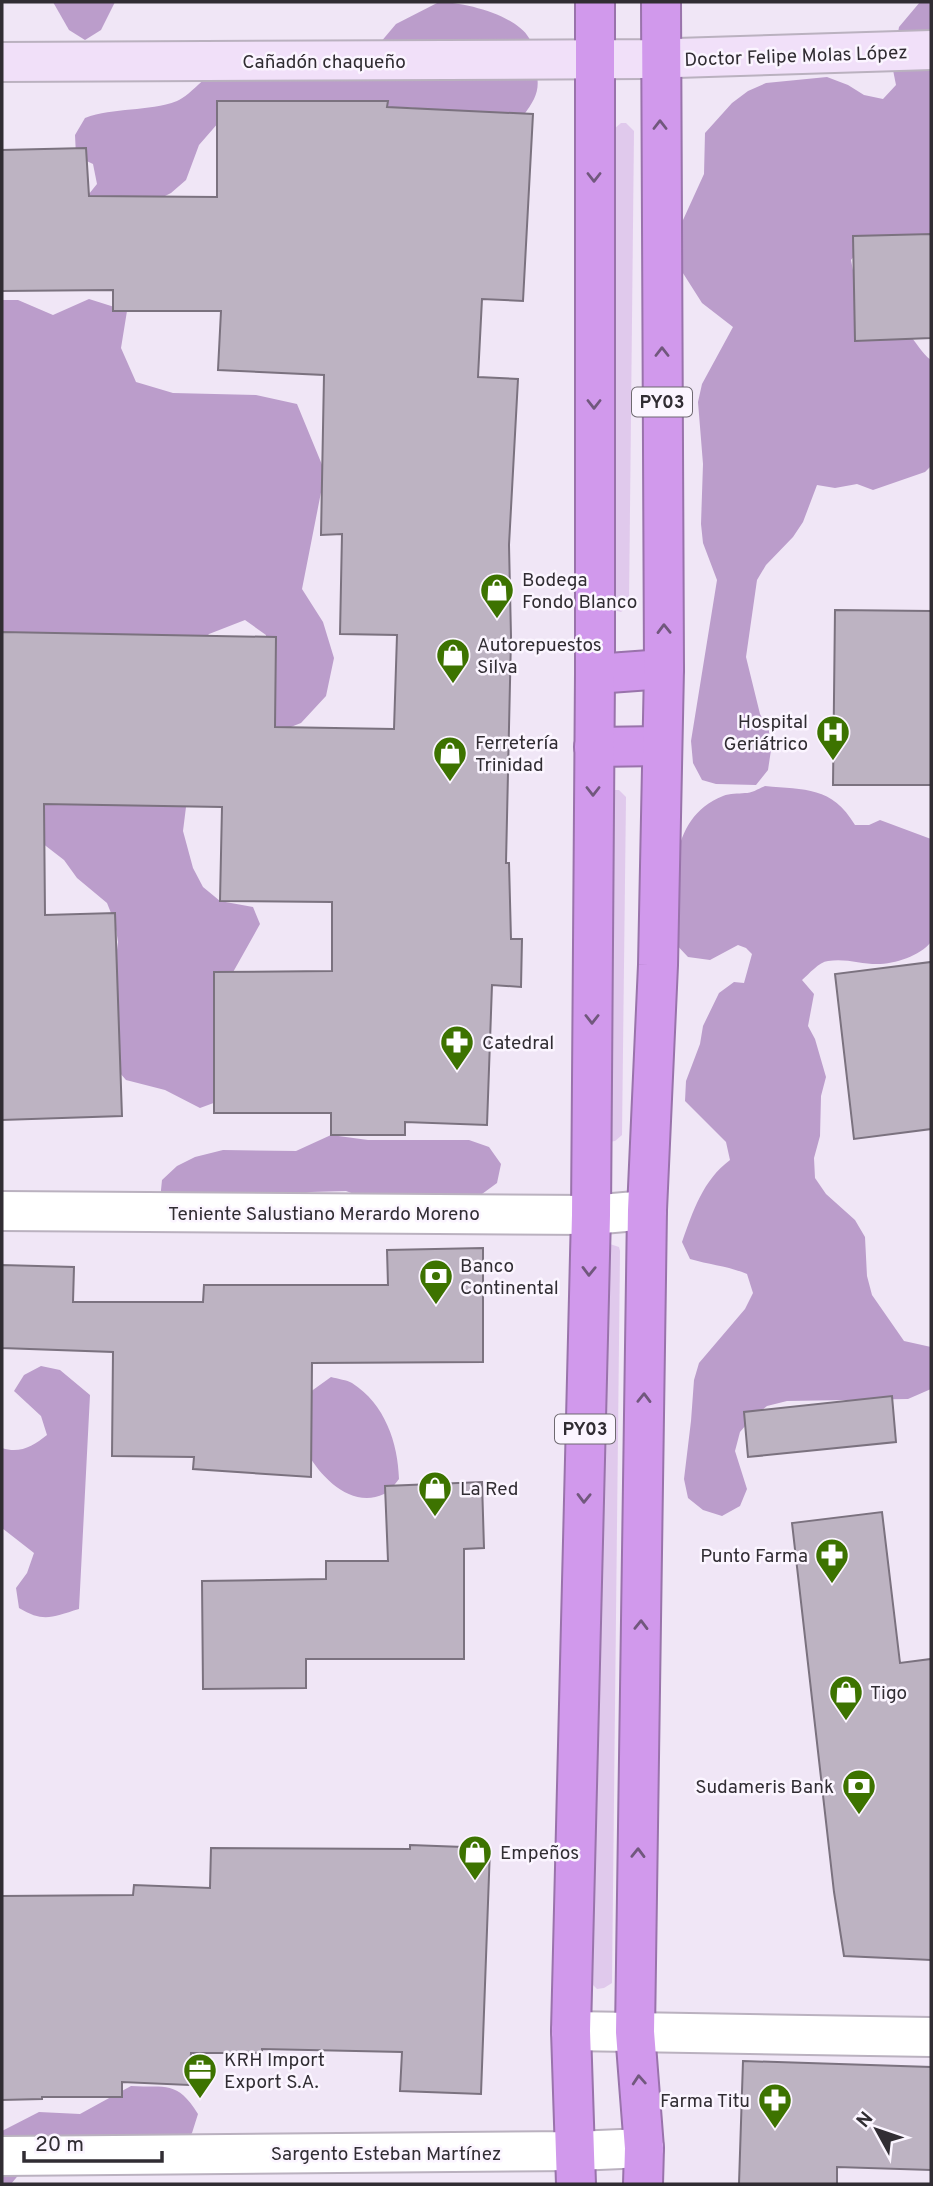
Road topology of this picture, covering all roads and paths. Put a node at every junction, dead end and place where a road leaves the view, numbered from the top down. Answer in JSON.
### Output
{"nodes":[{"id":1,"x":595,"y":2,"type":"edge"},
{"id":2,"x":661,"y":2,"type":"edge"},
{"id":3,"x":931,"y":50,"type":"edge"},
{"id":4,"x":653,"y":59,"type":"junction"},
{"id":5,"x":594,"y":60,"type":"junction"},
{"id":6,"x":2,"y":62,"type":"edge"},
{"id":7,"x":664,"y":669,"type":"junction"},
{"id":8,"x":595,"y":674,"type":"junction"},
{"id":9,"x":662,"y":746,"type":"junction"},
{"id":10,"x":594,"y":747,"type":"junction"},
{"id":11,"x":647,"y":1210,"type":"junction"},
{"id":12,"x":2,"y":1211,"type":"edge"},
{"id":13,"x":590,"y":1215,"type":"junction"},
{"id":14,"x":571,"y":2031,"type":"junction"},
{"id":15,"x":635,"y":2032,"type":"junction"},
{"id":16,"x":931,"y":2037,"type":"edge"},
{"id":17,"x":2,"y":2156,"type":"edge"},
{"id":18,"x":643,"y":2166,"type":"edge"},
{"id":19,"x":576,"y":2168,"type":"edge"}],
"edges":[{"from":1,"to":5,"type":"highway","number":"PY03"},
{"from":2,"to":4,"type":"highway","number":"PY03"},
{"from":3,"to":4,"type":"main road","name":"Doctor Felipe Molas López"},
{"from":4,"to":5,"type":"main road","name":"Cañadón chaqueño"},
{"from":7,"to":4,"type":"highway","number":"PY03","one_way":true},
{"from":5,"to":6,"type":"main road","name":"Cañadón chaqueño"},
{"from":5,"to":8,"type":"highway","number":"PY03","one_way":true},
{"from":7,"to":8,"type":"highway"},
{"from":7,"to":9,"type":"highway","number":"PY03"},
{"from":8,"to":10,"type":"highway","number":"PY03"},
{"from":9,"to":10,"type":"highway"},
{"from":9,"to":11,"type":"highway","number":"PY03"},
{"from":10,"to":13,"type":"highway","number":"PY03","one_way":true},
{"from":11,"to":13,"type":"street","name":"Teniente Salustiano Merardo Moreno"},
{"from":15,"to":11,"type":"highway","number":"PY03","one_way":true},
{"from":12,"to":13,"type":"street","name":"Teniente Salustiano Merardo Moreno"},
{"from":13,"to":14,"type":"highway","number":"PY03","one_way":true},
{"from":14,"to":15,"type":"street"},
{"from":14,"to":19,"type":"highway","number":"PY03"},
{"from":15,"to":16,"type":"street"},
{"from":18,"to":15,"type":"highway","number":"PY03","one_way":true},
{"from":17,"to":19,"type":"street","name":"Sargento Esteban Martínez"},
{"from":18,"to":19,"type":"street","name":"Sargento Esteban Martínez"}]}
